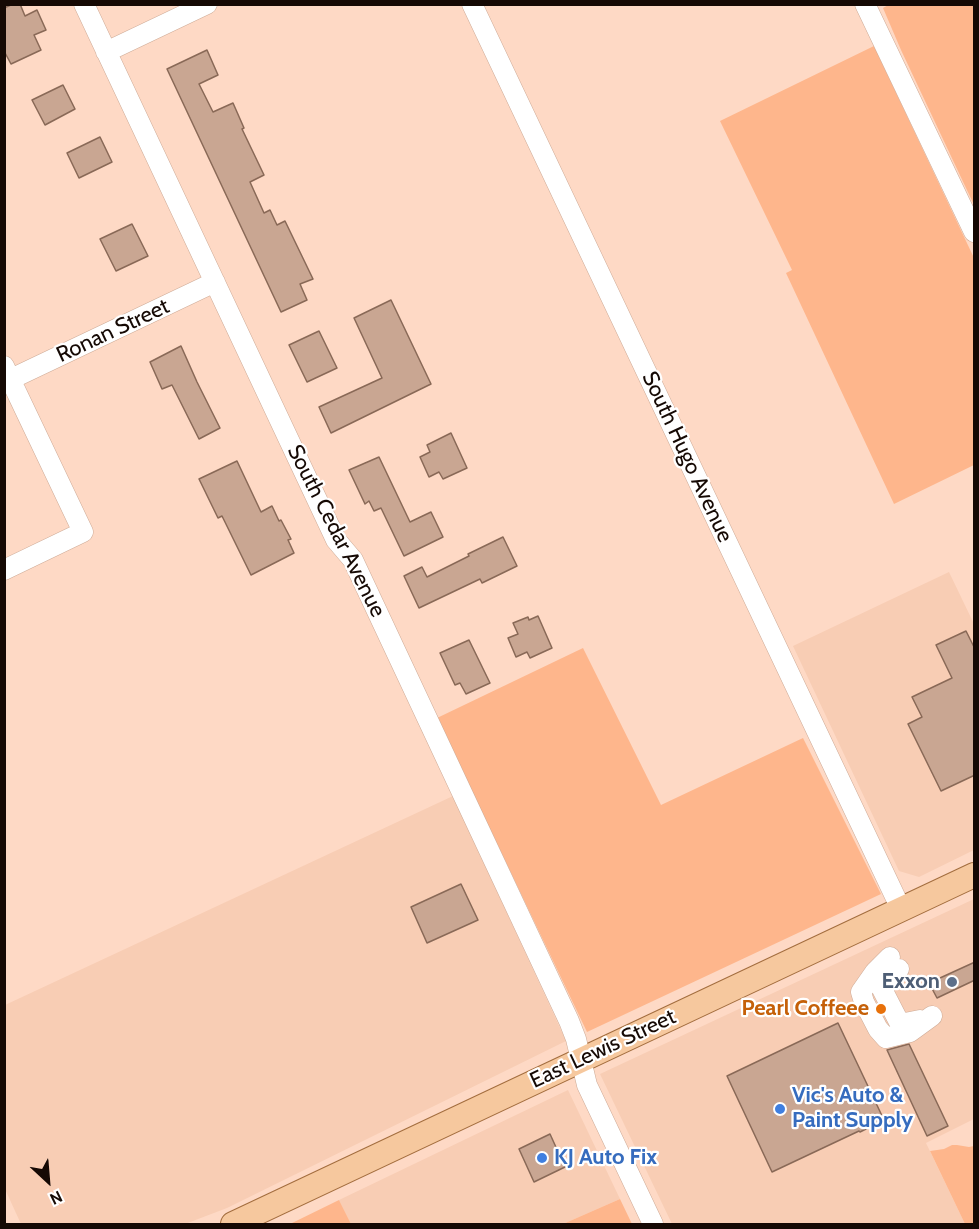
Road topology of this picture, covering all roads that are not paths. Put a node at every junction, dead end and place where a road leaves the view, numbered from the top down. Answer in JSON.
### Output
{"nodes":[{"id":1,"x":84,"y":4,"type":"edge"},
{"id":2,"x":207,"y":4,"type":"edge"},
{"id":3,"x":472,"y":4,"type":"edge"},
{"id":4,"x":865,"y":4,"type":"edge"},
{"id":5,"x":106,"y":52,"type":"junction"},
{"id":6,"x":975,"y":231,"type":"edge"},
{"id":7,"x":215,"y":282,"type":"junction"},
{"id":8,"x":8,"y":373,"type":"edge"},
{"id":9,"x":4,"y":570,"type":"edge"},
{"id":10,"x":975,"y":875,"type":"edge"},
{"id":11,"x":901,"y":909,"type":"junction"},
{"id":12,"x":894,"y":963,"type":"joint"},
{"id":13,"x":580,"y":1060,"type":"junction"},
{"id":14,"x":233,"y":1224,"type":"edge"},
{"id":15,"x":652,"y":1224,"type":"edge"}],
"edges":[{"from":1,"to":5,"type":"street","name":"South Cedar Avenue"},
{"from":2,"to":5,"type":"street"},
{"from":3,"to":11,"type":"street","name":"South Hugo Avenue"},
{"from":4,"to":6,"type":"street"},
{"from":5,"to":7,"type":"street","name":"South Cedar Avenue"},
{"from":7,"to":8,"type":"street","name":"Ronan Street"},
{"from":7,"to":13,"type":"street","name":"South Cedar Avenue"},
{"from":8,"to":9,"type":"street"},
{"from":10,"to":11,"type":"main road","name":"East Lewis Street"},
{"from":11,"to":13,"type":"main road","name":"East Lewis Street"},
{"from":12,"to":12,"type":"street"},
{"from":13,"to":14,"type":"main road","name":"East Lewis Street"},
{"from":13,"to":15,"type":"street","name":"South Cedar Avenue"}]}
